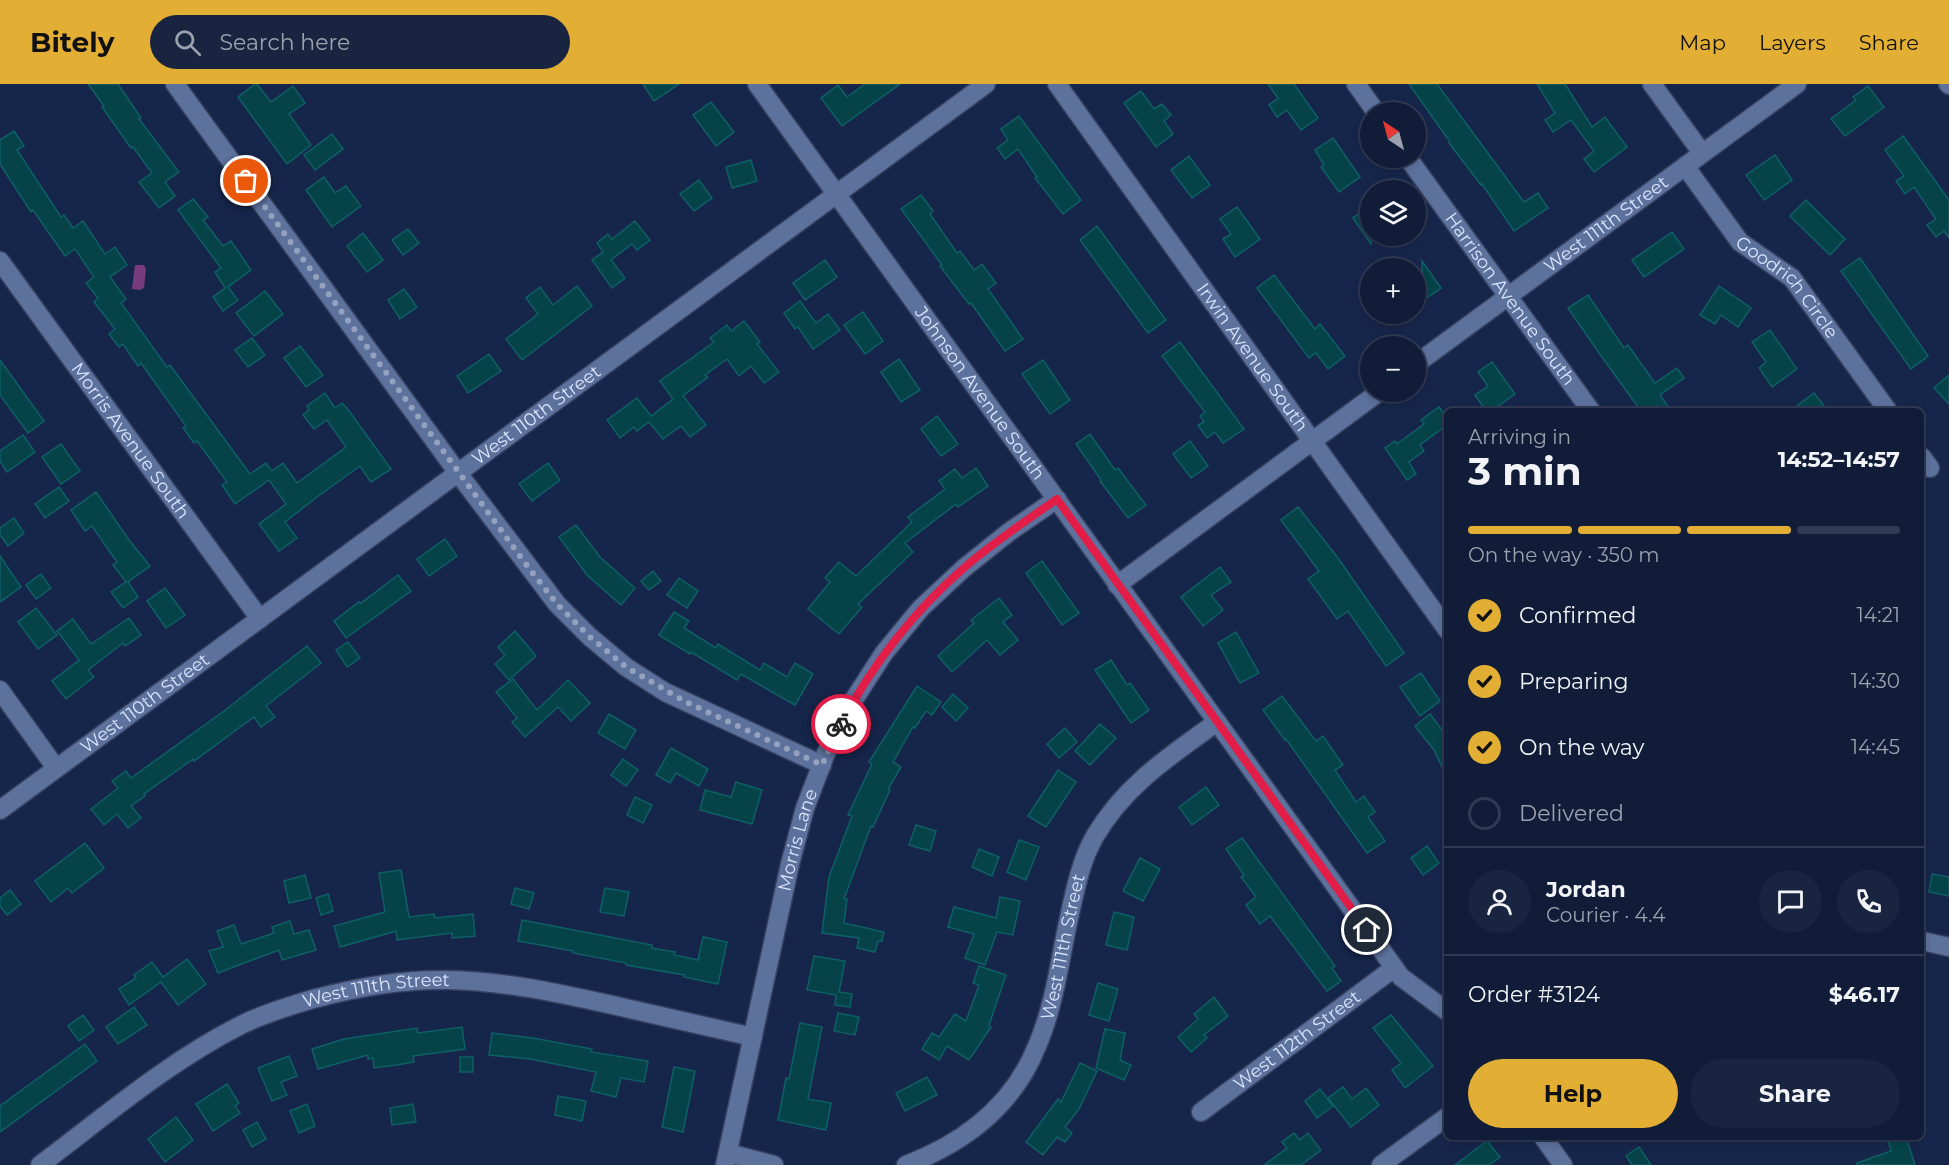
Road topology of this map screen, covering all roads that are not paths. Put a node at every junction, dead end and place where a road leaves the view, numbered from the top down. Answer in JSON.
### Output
{"nodes":[{"id":1,"x":175,"y":84,"type":"edge"},
{"id":2,"x":758,"y":84,"type":"edge"},
{"id":3,"x":987,"y":84,"type":"edge"},
{"id":4,"x":1057,"y":84,"type":"edge"},
{"id":5,"x":1356,"y":84,"type":"edge"},
{"id":6,"x":1652,"y":84,"type":"edge"},
{"id":7,"x":1797,"y":84,"type":"edge"},
{"id":8,"x":1369,"y":102,"type":"edge"},
{"id":9,"x":1702,"y":153,"type":"junction"},
{"id":10,"x":1685,"y":166,"type":"junction"},
{"id":11,"x":1415,"y":168,"type":"edge"},
{"id":12,"x":837,"y":194,"type":"junction"},
{"id":13,"x":0,"y":261,"type":"edge"},
{"id":14,"x":1508,"y":296,"type":"junction"},
{"id":15,"x":1426,"y":357,"type":"edge"},
{"id":16,"x":1365,"y":402,"type":"edge"},
{"id":17,"x":1589,"y":408,"type":"edge"},
{"id":18,"x":1886,"y":408,"type":"edge"},
{"id":19,"x":1312,"y":441,"type":"junction"},
{"id":20,"x":458,"y":473,"type":"junction"},
{"id":21,"x":1057,"y":499,"type":"junction"},
{"id":22,"x":1117,"y":585,"type":"junction"},
{"id":23,"x":260,"y":619,"type":"junction"},
{"id":24,"x":1444,"y":625,"type":"edge"},
{"id":25,"x":0,"y":690,"type":"edge"},
{"id":26,"x":1217,"y":722,"type":"junction"},
{"id":27,"x":822,"y":765,"type":"junction"},
{"id":28,"x":56,"y":768,"type":"junction"},
{"id":29,"x":0,"y":810,"type":"edge"},
{"id":30,"x":1924,"y":941,"type":"edge"},
{"id":31,"x":1949,"y":947,"type":"edge"},
{"id":32,"x":1394,"y":968,"type":"junction"},
{"id":33,"x":1444,"y":1008,"type":"edge"},
{"id":34,"x":753,"y":1037,"type":"junction"},
{"id":35,"x":1201,"y":1112,"type":"dead end"},
{"id":36,"x":1444,"y":1119,"type":"edge"},
{"id":37,"x":1545,"y":1140,"type":"edge"},
{"id":38,"x":727,"y":1159,"type":"edge"},
{"id":39,"x":40,"y":1165,"type":"edge"},
{"id":40,"x":774,"y":1165,"type":"edge"},
{"id":41,"x":906,"y":1165,"type":"edge"},
{"id":42,"x":1381,"y":1165,"type":"edge"},
{"id":43,"x":1563,"y":1165,"type":"edge"}],
"edges":[{"from":1,"to":20,"type":"street"},
{"from":2,"to":12,"type":"street","name":"Johnson Avenue South"},
{"from":3,"to":12,"type":"street","name":"West 110th Street"},
{"from":4,"to":19,"type":"street","name":"Irwin Avenue South"},
{"from":5,"to":8,"type":"street"},
{"from":6,"to":9,"type":"street"},
{"from":7,"to":9,"type":"street","name":"West 111th Street"},
{"from":9,"to":10,"type":"street","name":"West 111th Street"},
{"from":10,"to":14,"type":"street","name":"West 111th Street"},
{"from":10,"to":18,"type":"street","name":"Goodrich Circle"},
{"from":11,"to":14,"type":"street","name":"Harrison Avenue South"},
{"from":12,"to":20,"type":"street","name":"West 110th Street"},
{"from":12,"to":21,"type":"street","name":"Johnson Avenue South"},
{"from":13,"to":23,"type":"street","name":"Morris Avenue South"},
{"from":14,"to":15,"type":"street","name":"West 111th Street"},
{"from":14,"to":17,"type":"street","name":"Harrison Avenue South"},
{"from":16,"to":19,"type":"street"},
{"from":19,"to":22,"type":"street"},
{"from":19,"to":24,"type":"street","name":"Irwin Avenue South"},
{"from":20,"to":23,"type":"street","name":"West 110th Street"},
{"from":20,"to":27,"type":"street"},
{"from":21,"to":22,"type":"street","name":"Johnson Avenue South"},
{"from":21,"to":27,"type":"street","name":"Morris Lane"},
{"from":22,"to":26,"type":"street","name":"Johnson Avenue South"},
{"from":23,"to":28,"type":"street","name":"West 110th Street"},
{"from":25,"to":28,"type":"street"},
{"from":26,"to":32,"type":"street","name":"Johnson Avenue South"},
{"from":26,"to":41,"type":"street","name":"West 111th Street"},
{"from":27,"to":34,"type":"street","name":"Morris Lane"},
{"from":28,"to":29,"type":"street","name":"West 110th Street"},
{"from":30,"to":31,"type":"street"},
{"from":32,"to":33,"type":"street","name":"Johnson Avenue South"},
{"from":32,"to":35,"type":"street","name":"West 112th Street"},
{"from":34,"to":38,"type":"street","name":"Morris Lane"},
{"from":34,"to":39,"type":"street","name":"West 111th Street"},
{"from":36,"to":42,"type":"street"},
{"from":37,"to":43,"type":"street"},
{"from":38,"to":40,"type":"street"}]}
